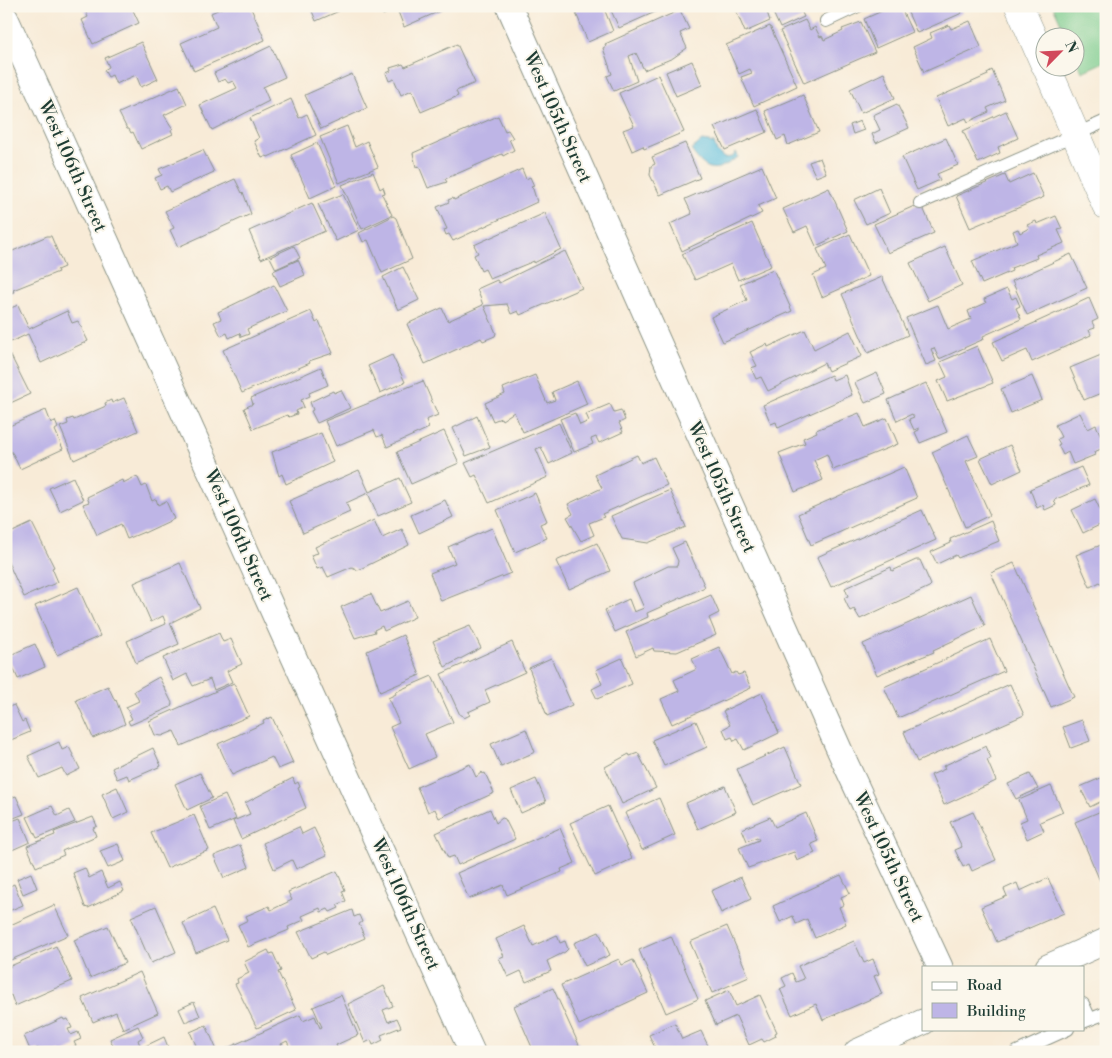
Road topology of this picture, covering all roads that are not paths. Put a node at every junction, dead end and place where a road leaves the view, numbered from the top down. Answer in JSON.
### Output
{"nodes":[{"id":1,"x":509,"y":6,"type":"edge"},
{"id":2,"x":858,"y":6,"type":"edge"},
{"id":3,"x":1019,"y":6,"type":"edge"},
{"id":4,"x":6,"y":19,"type":"edge"},
{"id":5,"x":826,"y":21,"type":"dead end"},
{"id":6,"x":1034,"y":40,"type":"edge"},
{"id":7,"x":1051,"y":78,"type":"edge"},
{"id":8,"x":1106,"y":121,"type":"edge"},
{"id":9,"x":1076,"y":134,"type":"junction"},
{"id":10,"x":1104,"y":194,"type":"edge"},
{"id":11,"x":920,"y":203,"type":"dead end"},
{"id":12,"x":1106,"y":941,"type":"edge"},
{"id":13,"x":1059,"y":964,"type":"edge"},
{"id":14,"x":940,"y":966,"type":"edge"},
{"id":15,"x":1084,"y":1008,"type":"edge"},
{"id":16,"x":1106,"y":1013,"type":"edge"},
{"id":17,"x":1087,"y":1021,"type":"edge"},
{"id":18,"x":922,"y":1022,"type":"edge"},
{"id":19,"x":1066,"y":1030,"type":"edge"},
{"id":20,"x":472,"y":1052,"type":"edge"},
{"id":21,"x":857,"y":1052,"type":"edge"},
{"id":22,"x":1017,"y":1052,"type":"edge"}],
"edges":[{"from":1,"to":14,"type":"street","name":"West 105th Street"},
{"from":2,"to":5,"type":"lane"},
{"from":3,"to":6,"type":"street"},
{"from":4,"to":20,"type":"street","name":"West 106th Street"},
{"from":7,"to":9,"type":"street"},
{"from":8,"to":9,"type":"lane"},
{"from":9,"to":10,"type":"street"},
{"from":9,"to":11,"type":"lane"},
{"from":12,"to":13,"type":"street"},
{"from":15,"to":17,"type":"lane"},
{"from":16,"to":17,"type":"lane"},
{"from":18,"to":21,"type":"street"},
{"from":19,"to":22,"type":"lane"}]}
